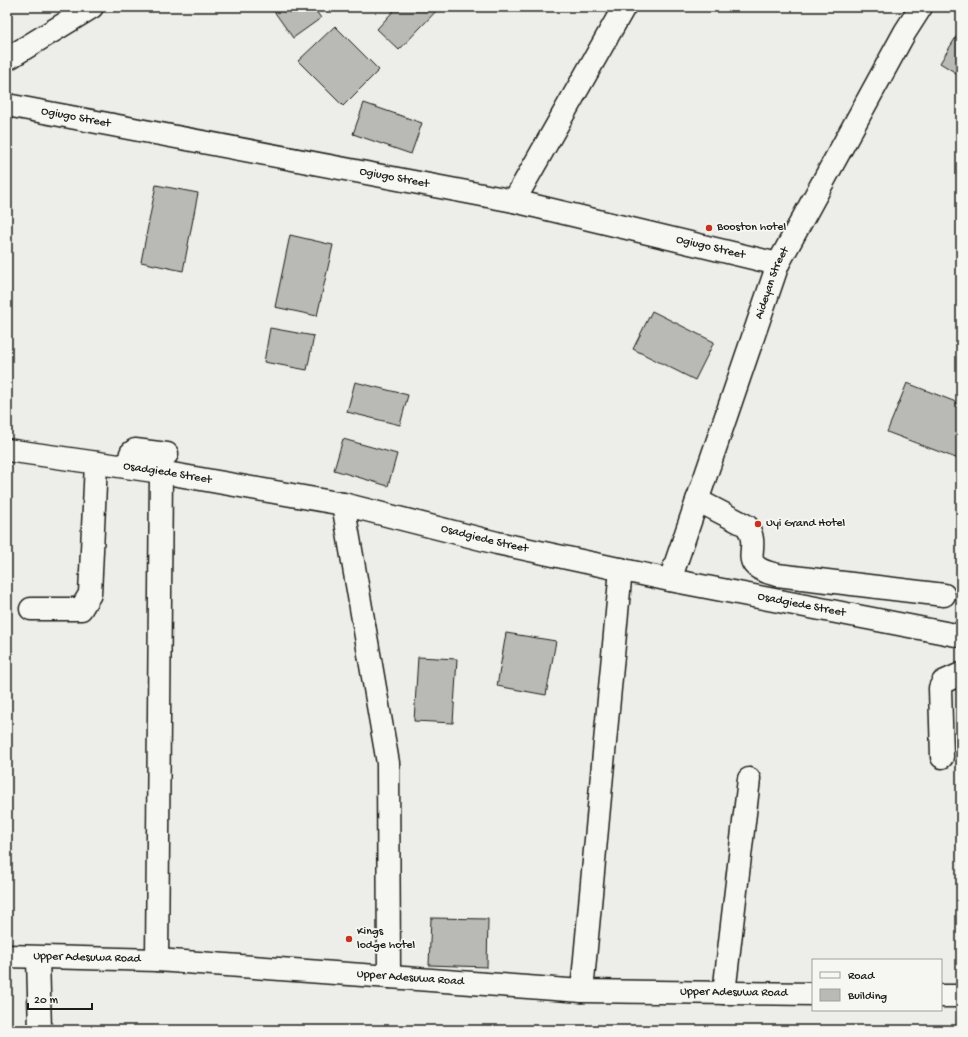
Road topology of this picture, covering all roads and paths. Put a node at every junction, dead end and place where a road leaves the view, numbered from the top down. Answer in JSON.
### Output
{"nodes":[{"id":1,"x":92,"y":7,"type":"edge"},
{"id":2,"x":624,"y":7,"type":"edge"},
{"id":3,"x":921,"y":7,"type":"edge"},
{"id":4,"x":7,"y":59,"type":"edge"},
{"id":5,"x":7,"y":105,"type":"edge"},
{"id":6,"x":514,"y":201,"type":"junction"},
{"id":7,"x":778,"y":264,"type":"junction"},
{"id":8,"x":7,"y":450,"type":"edge"},
{"id":9,"x":96,"y":463,"type":"junction"},
{"id":10,"x":164,"y":463,"type":"junction"},
{"id":11,"x":697,"y":500,"type":"junction"},
{"id":12,"x":343,"y":504,"type":"junction"},
{"id":13,"x":621,"y":569,"type":"junction"},
{"id":14,"x":670,"y":580,"type":"junction"},
{"id":15,"x":944,"y":595,"type":"dead end"},
{"id":16,"x":31,"y":609,"type":"dead end"},
{"id":17,"x":961,"y":636,"type":"edge"},
{"id":18,"x":961,"y":674,"type":"edge"},
{"id":19,"x":942,"y":757,"type":"dead end"},
{"id":20,"x":749,"y":779,"type":"dead end"},
{"id":21,"x":7,"y":956,"type":"edge"},
{"id":22,"x":38,"y":958,"type":"junction"},
{"id":23,"x":156,"y":960,"type":"junction"},
{"id":24,"x":389,"y":977,"type":"junction"},
{"id":25,"x":582,"y":991,"type":"junction"},
{"id":26,"x":724,"y":993,"type":"junction"},
{"id":27,"x":812,"y":994,"type":"edge"},
{"id":28,"x":942,"y":996,"type":"edge"},
{"id":29,"x":961,"y":996,"type":"edge"},
{"id":30,"x":40,"y":1030,"type":"edge"}],
"edges":[{"from":1,"to":4,"type":"street"},
{"from":2,"to":6,"type":"street"},
{"from":3,"to":7,"type":"street","name":"Aideyan Street"},
{"from":5,"to":6,"type":"street","name":"Ogiugo Street"},
{"from":6,"to":7,"type":"street","name":"Ogiugo Street"},
{"from":7,"to":11,"type":"street","name":"Aideyan Street"},
{"from":8,"to":9,"type":"street","name":"Osadgiede Street"},
{"from":9,"to":10,"type":"street","name":"Osadgiede Street"},
{"from":9,"to":16,"type":"street"},
{"from":10,"to":12,"type":"street","name":"Osadgiede Street"},
{"from":10,"to":23,"type":"street"},
{"from":11,"to":14,"type":"street","name":"Aideyan Street"},
{"from":11,"to":15,"type":"street"},
{"from":12,"to":13,"type":"street","name":"Osadgiede Street"},
{"from":12,"to":24,"type":"street"},
{"from":13,"to":14,"type":"street","name":"Osadgiede Street"},
{"from":13,"to":25,"type":"street"},
{"from":14,"to":17,"type":"street","name":"Osadgiede Street"},
{"from":18,"to":19,"type":"street"},
{"from":20,"to":26,"type":"street"},
{"from":21,"to":22,"type":"street","name":"Upper Adesuwa Road"},
{"from":22,"to":23,"type":"street","name":"Upper Adesuwa Road"},
{"from":22,"to":30,"type":"street"},
{"from":23,"to":24,"type":"street","name":"Upper Adesuwa Road"},
{"from":24,"to":25,"type":"street","name":"Upper Adesuwa Road"},
{"from":25,"to":26,"type":"street","name":"Upper Adesuwa Road"},
{"from":26,"to":27,"type":"street","name":"Upper Adesuwa Road"},
{"from":28,"to":29,"type":"street"}]}
